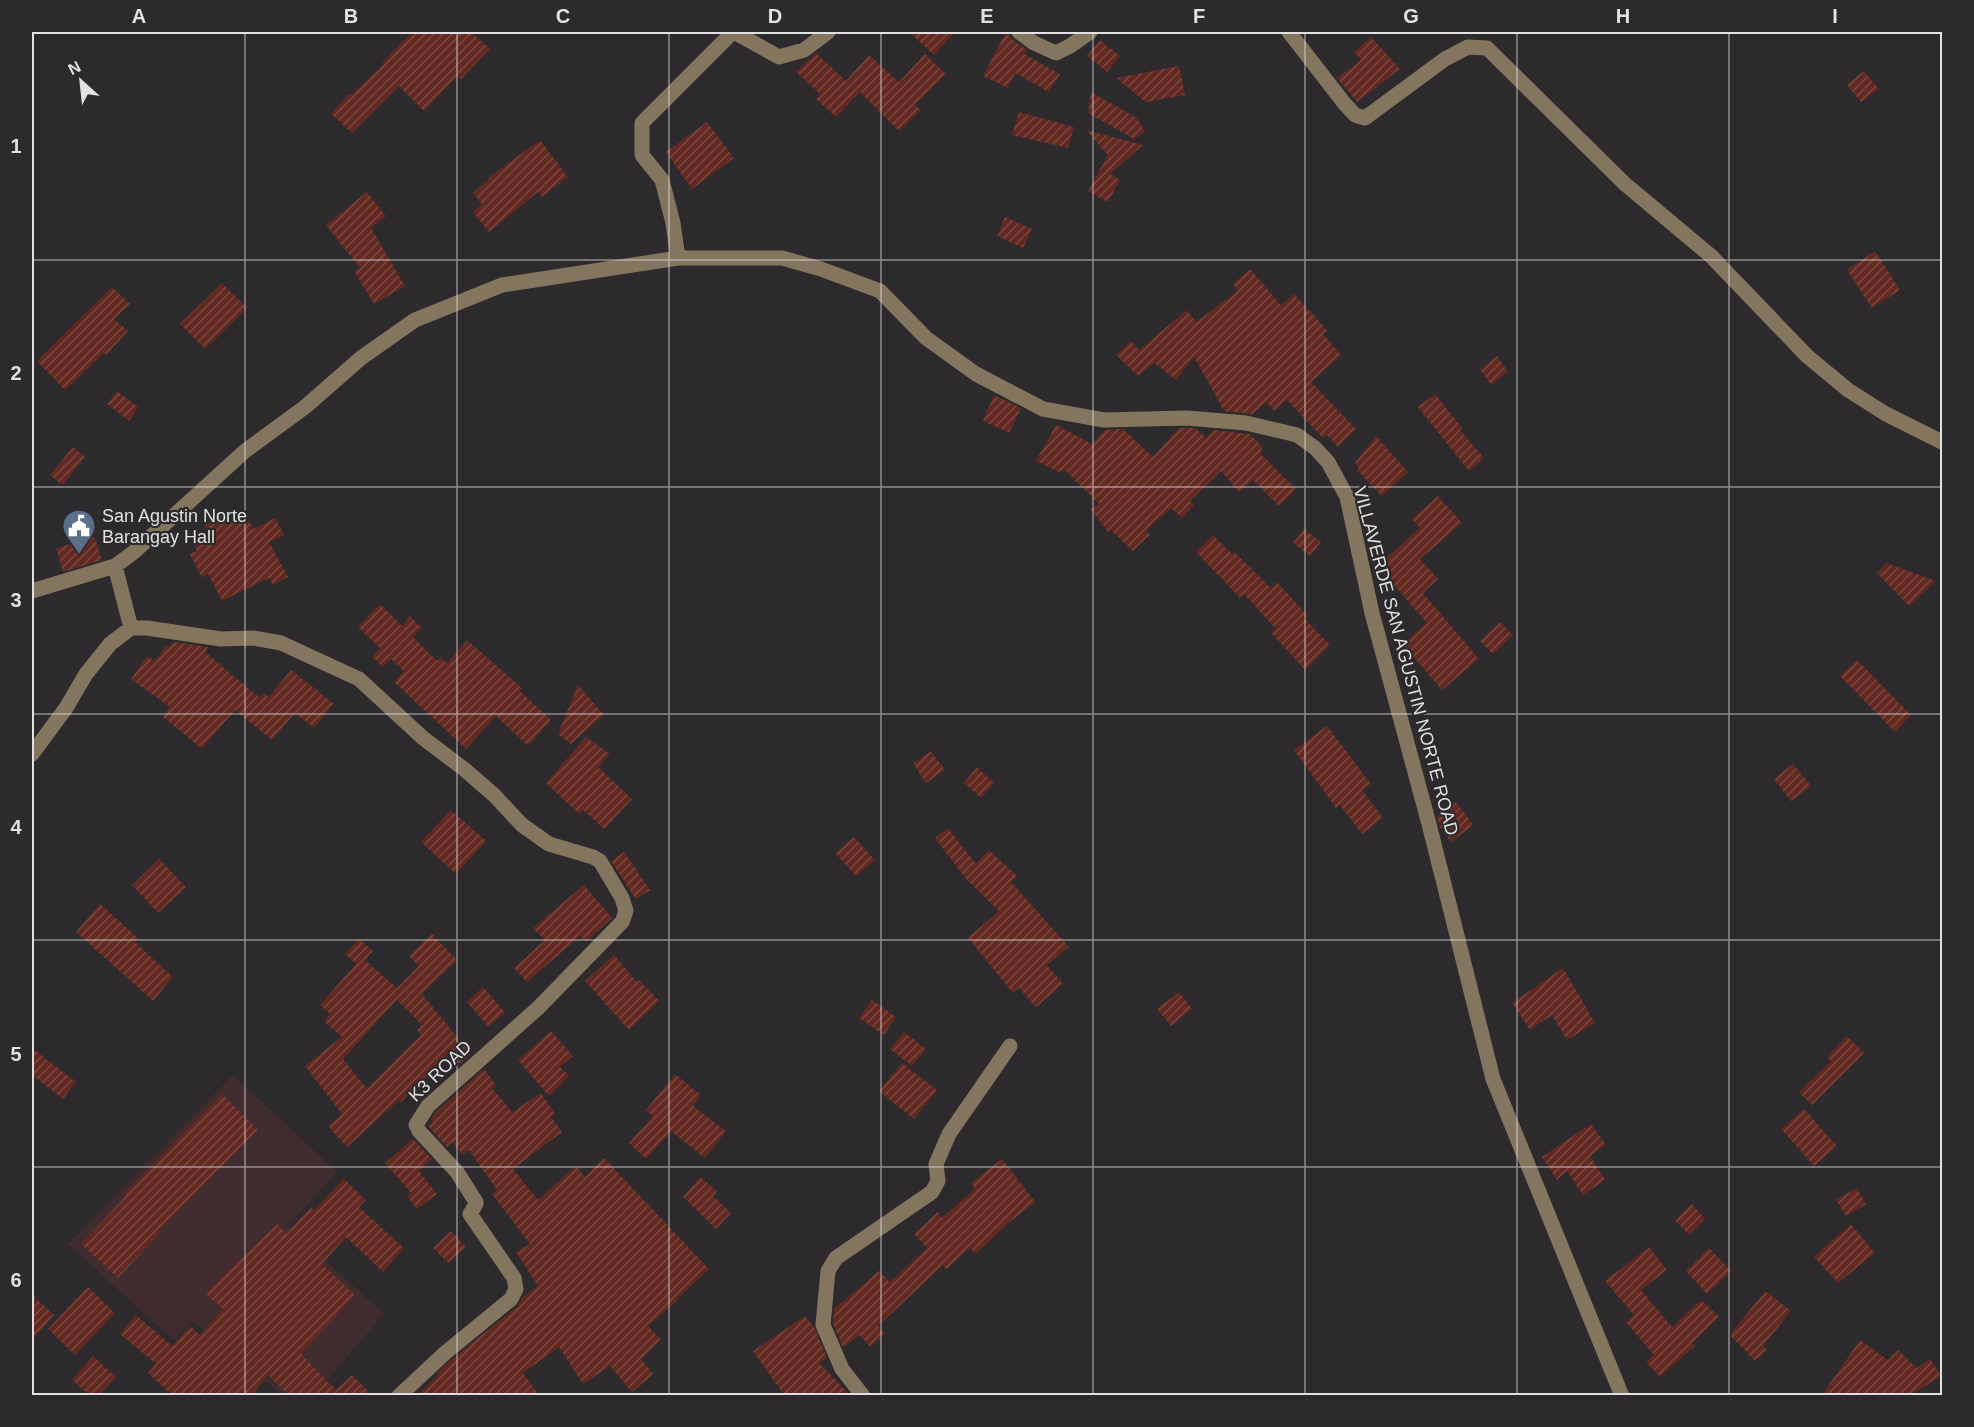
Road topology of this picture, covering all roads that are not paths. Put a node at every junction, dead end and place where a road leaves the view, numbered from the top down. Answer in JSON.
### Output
{"nodes":[{"id":1,"x":734,"y":32,"type":"edge"},
{"id":2,"x":828,"y":32,"type":"edge"},
{"id":3,"x":1019,"y":32,"type":"edge"},
{"id":4,"x":1090,"y":32,"type":"edge"},
{"id":5,"x":1289,"y":32,"type":"edge"},
{"id":6,"x":678,"y":258,"type":"junction"},
{"id":7,"x":1942,"y":442,"type":"edge"},
{"id":8,"x":115,"y":566,"type":"junction"},
{"id":9,"x":32,"y":591,"type":"edge"},
{"id":10,"x":130,"y":628,"type":"junction"},
{"id":11,"x":32,"y":754,"type":"edge"},
{"id":12,"x":1010,"y":1046,"type":"dead end"},
{"id":13,"x":399,"y":1395,"type":"edge"},
{"id":14,"x":863,"y":1395,"type":"edge"},
{"id":15,"x":1622,"y":1395,"type":"edge"}],
"edges":[{"from":1,"to":2,"type":"street"},
{"from":1,"to":6,"type":"street"},
{"from":3,"to":4,"type":"street"},
{"from":5,"to":7,"type":"street"},
{"from":6,"to":8,"type":"street","name":"VILLAVERDE SAN AGUSTIN NORTE ROAD"},
{"from":6,"to":15,"type":"street","name":"VILLAVERDE SAN AGUSTIN NORTE ROAD"},
{"from":8,"to":9,"type":"street","name":"VILLAVERDE SAN AGUSTIN NORTE ROAD"},
{"from":8,"to":10,"type":"street"},
{"from":10,"to":11,"type":"street"},
{"from":10,"to":13,"type":"street","name":"K3 ROAD"},
{"from":12,"to":14,"type":"street"}]}
